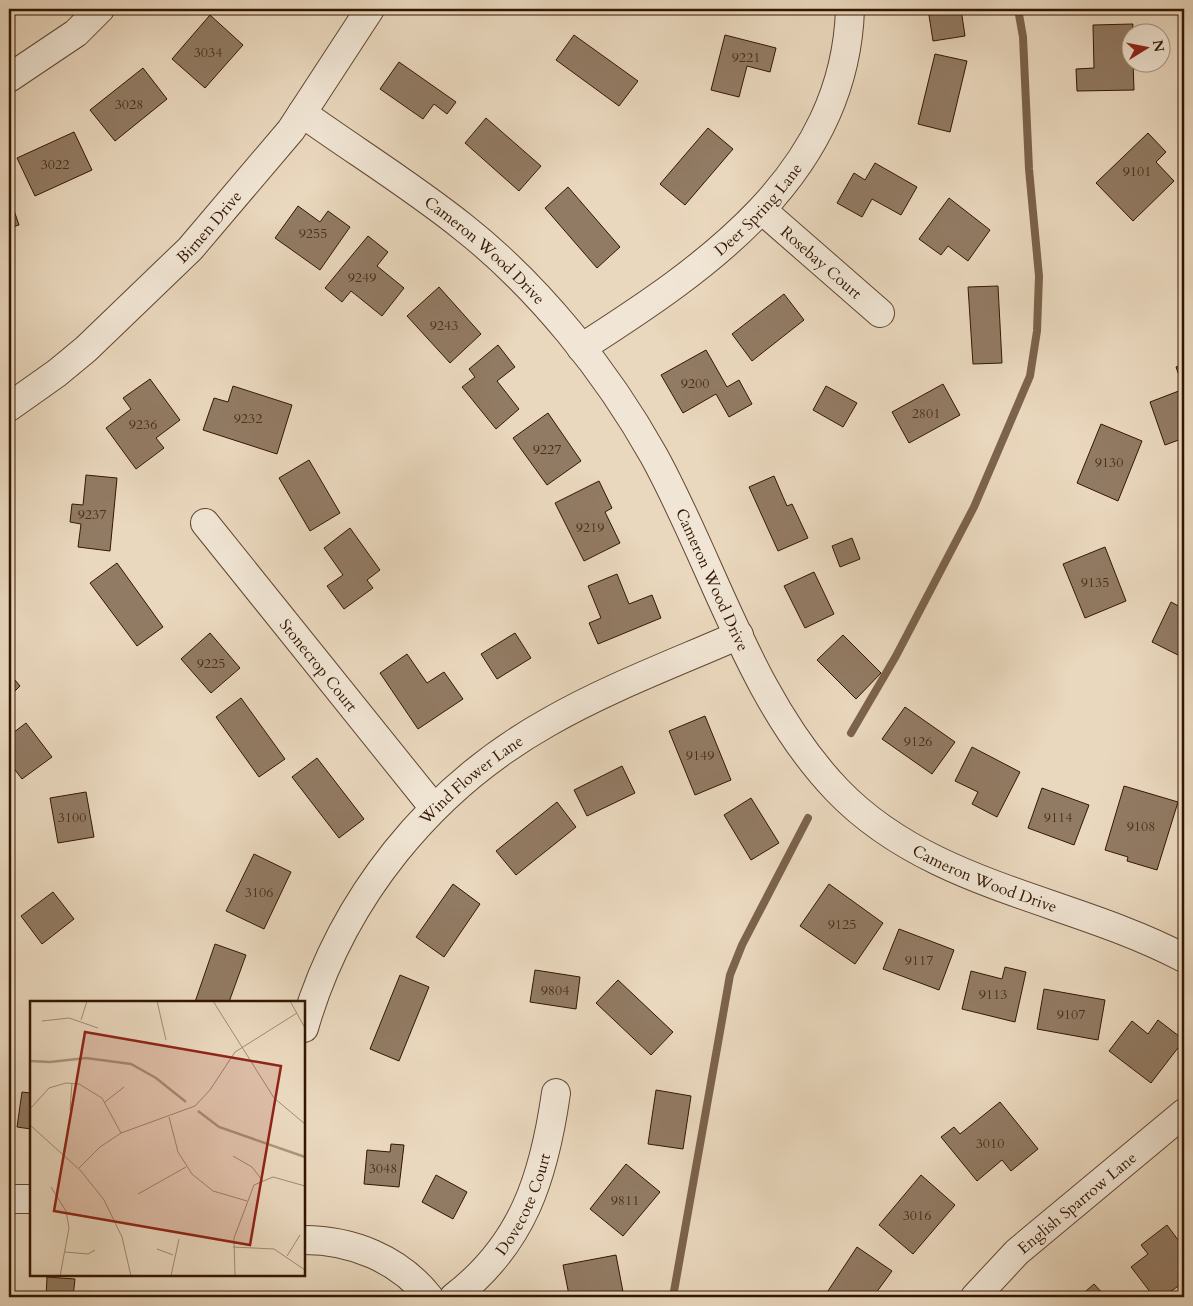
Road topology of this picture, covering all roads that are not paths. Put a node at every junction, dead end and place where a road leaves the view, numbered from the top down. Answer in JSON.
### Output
{"nodes":[{"id":1,"x":100,"y":9,"type":"edge"},
{"id":2,"x":370,"y":9,"type":"edge"},
{"id":3,"x":850,"y":9,"type":"edge"},
{"id":4,"x":9,"y":78,"type":"edge"},
{"id":5,"x":302,"y":112,"type":"junction"},
{"id":6,"x":762,"y":210,"type":"junction"},
{"id":7,"x":880,"y":313,"type":"dead end"},
{"id":8,"x":580,"y":348,"type":"junction"},
{"id":9,"x":9,"y":407,"type":"edge"},
{"id":10,"x":205,"y":523,"type":"dead end"},
{"id":11,"x":739,"y":635,"type":"junction"},
{"id":12,"x":434,"y":808,"type":"junction"},
{"id":13,"x":1184,"y":958,"type":"edge"},
{"id":14,"x":305,"y":1025,"type":"edge"},
{"id":15,"x":556,"y":1093,"type":"dead end"},
{"id":16,"x":1184,"y":1113,"type":"edge"},
{"id":17,"x":9,"y":1199,"type":"edge"},
{"id":18,"x":30,"y":1199,"type":"edge"},
{"id":19,"x":305,"y":1240,"type":"edge"},
{"id":20,"x":429,"y":1297,"type":"edge"},
{"id":21,"x":454,"y":1297,"type":"edge"},
{"id":22,"x":975,"y":1297,"type":"edge"}],
"edges":[{"from":1,"to":4,"type":"street"},
{"from":2,"to":5,"type":"street","name":"Birnen Drive"},
{"from":3,"to":6,"type":"street","name":"Deer Spring Lane"},
{"from":5,"to":8,"type":"street","name":"Cameron Wood Drive"},
{"from":5,"to":9,"type":"street","name":"Birnen Drive"},
{"from":6,"to":7,"type":"street","name":"Rosebay Court"},
{"from":6,"to":8,"type":"street","name":"Deer Spring Lane"},
{"from":8,"to":11,"type":"street","name":"Cameron Wood Drive"},
{"from":10,"to":12,"type":"street","name":"Stonecrop Court"},
{"from":11,"to":12,"type":"street","name":"Wind Flower Lane"},
{"from":11,"to":13,"type":"street","name":"Cameron Wood Drive"},
{"from":12,"to":14,"type":"street","name":"Wind Flower Lane"},
{"from":15,"to":21,"type":"street","name":"Dovecote Court"},
{"from":16,"to":22,"type":"street","name":"English Sparrow Lane"},
{"from":17,"to":18,"type":"street"},
{"from":19,"to":20,"type":"street"}]}
